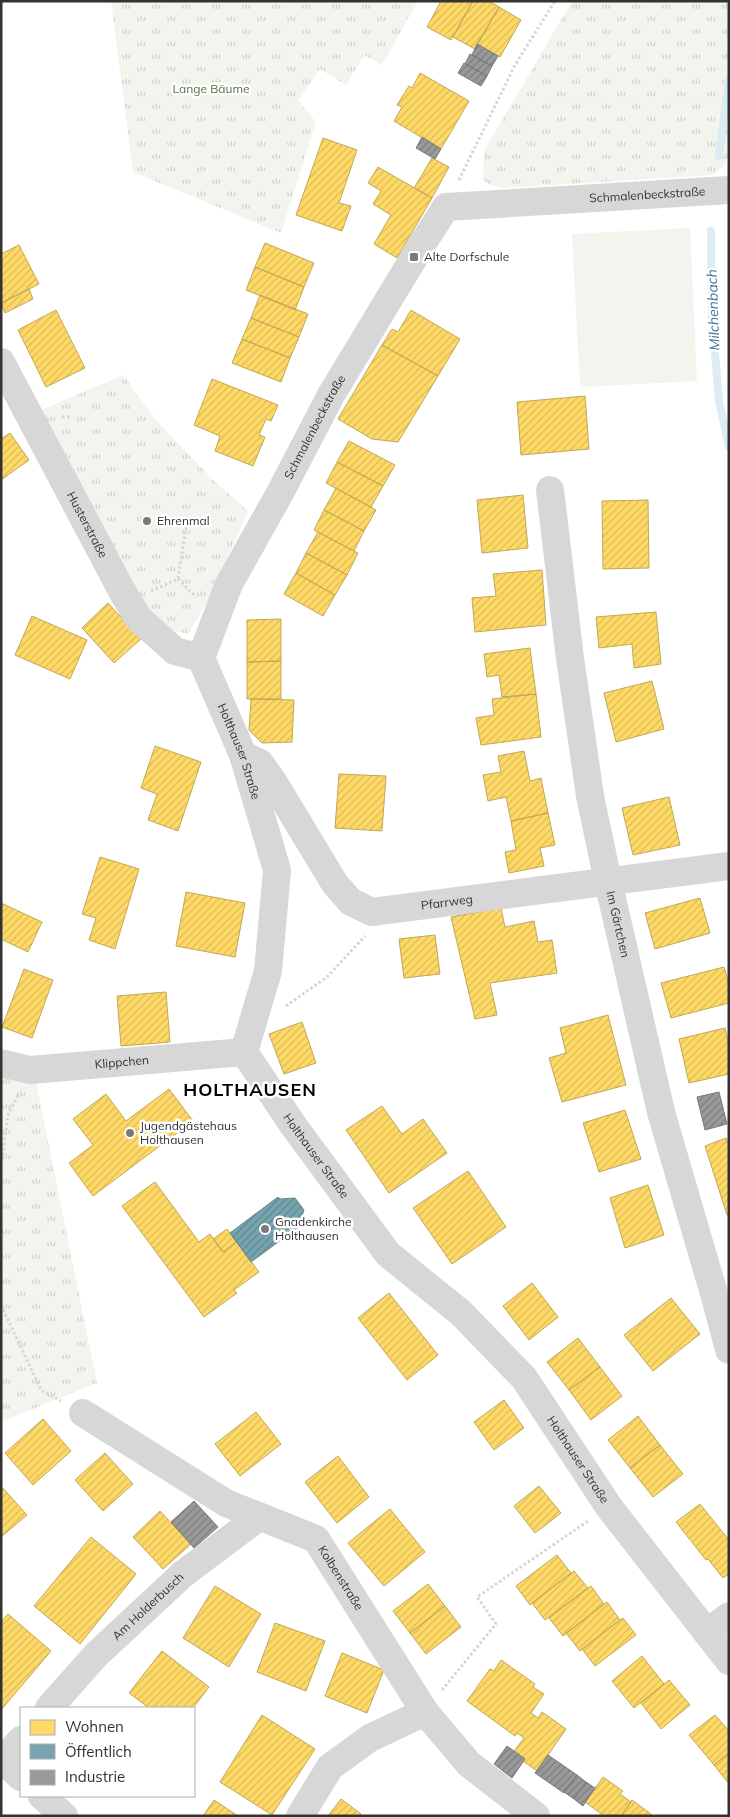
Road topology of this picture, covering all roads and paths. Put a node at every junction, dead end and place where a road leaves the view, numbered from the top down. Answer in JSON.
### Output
{"nodes":[{"id":1,"x":555,"y":1,"type":"edge"},
{"id":2,"x":729,"y":190,"type":"edge"},
{"id":3,"x":446,"y":207,"type":"junction"},
{"id":4,"x":1,"y":362,"type":"edge"},
{"id":5,"x":550,"y":490,"type":"dead end"},
{"id":6,"x":188,"y":514,"type":"dead end"},
{"id":7,"x":149,"y":592,"type":"dead end"},
{"id":8,"x":201,"y":658,"type":"junction"},
{"id":9,"x":242,"y":755,"type":"junction"},
{"id":10,"x":729,"y":866,"type":"edge"},
{"id":11,"x":608,"y":881,"type":"junction"},
{"id":12,"x":382,"y":910,"type":"junction"},
{"id":13,"x":252,"y":1024,"type":"junction"},
{"id":14,"x":244,"y":1052,"type":"junction"},
{"id":15,"x":1,"y":1063,"type":"edge"},
{"id":16,"x":30,"y":1070,"type":"junction"},
{"id":17,"x":1,"y":1165,"type":"edge"},
{"id":18,"x":1,"y":1305,"type":"edge"},
{"id":19,"x":729,"y":1350,"type":"edge"},
{"id":20,"x":83,"y":1413,"type":"joint"},
{"id":21,"x":609,"y":1507,"type":"junction"},
{"id":22,"x":259,"y":1517,"type":"junction"},
{"id":23,"x":729,"y":1616,"type":"edge"},
{"id":24,"x":708,"y":1633,"type":"junction"},
{"id":25,"x":729,"y":1661,"type":"edge"},
{"id":26,"x":50,"y":1707,"type":"edge"},
{"id":27,"x":425,"y":1712,"type":"junction"},
{"id":28,"x":20,"y":1742,"type":"edge"},
{"id":29,"x":8,"y":1765,"type":"edge"},
{"id":30,"x":43,"y":1797,"type":"edge"},
{"id":31,"x":64,"y":1816,"type":"edge"},
{"id":32,"x":300,"y":1816,"type":"edge"},
{"id":33,"x":536,"y":1816,"type":"edge"}],
"edges":[{"from":1,"to":3,"type":"path"},
{"from":2,"to":3,"type":"street","name":"Schmalenbeckstraße"},
{"from":3,"to":8,"type":"street","name":"Schmalenbeckstraße"},
{"from":4,"to":8,"type":"street","name":"Husterstraße"},
{"from":5,"to":11,"type":"street","name":"Im Gärtchen"},
{"from":6,"to":7,"type":"path"},
{"from":8,"to":9,"type":"street","name":"Holthauser Straße"},
{"from":9,"to":12,"type":"street","name":"Pfarrweg"},
{"from":9,"to":13,"type":"street","name":"Holthauser Straße"},
{"from":10,"to":11,"type":"street","name":"Pfarrweg"},
{"from":11,"to":12,"type":"street","name":"Pfarrweg"},
{"from":11,"to":19,"type":"street","name":"Im Gärtchen"},
{"from":12,"to":13,"type":"path"},
{"from":13,"to":14,"type":"street","name":"Holthauser Straße"},
{"from":14,"to":16,"type":"street","name":"Klippchen"},
{"from":14,"to":21,"type":"street","name":"Holthauser Straße"},
{"from":15,"to":16,"type":"street","name":"Klippchen"},
{"from":16,"to":17,"type":"path"},
{"from":18,"to":20,"type":"path"},
{"from":20,"to":22,"type":"street","name":"Kolbenstraße"},
{"from":21,"to":24,"type":"street","name":"Holthauser Straße"},
{"from":21,"to":27,"type":"path"},
{"from":22,"to":26,"type":"street","name":"Am Holderbusch"},
{"from":22,"to":27,"type":"street","name":"Kolbenstraße"},
{"from":23,"to":24,"type":"street"},
{"from":24,"to":25,"type":"street","name":"Holthauser Straße"},
{"from":27,"to":32,"type":"street"},
{"from":27,"to":33,"type":"street","name":"Kolbenstraße"},
{"from":28,"to":29,"type":"street"},
{"from":30,"to":31,"type":"street"}]}
